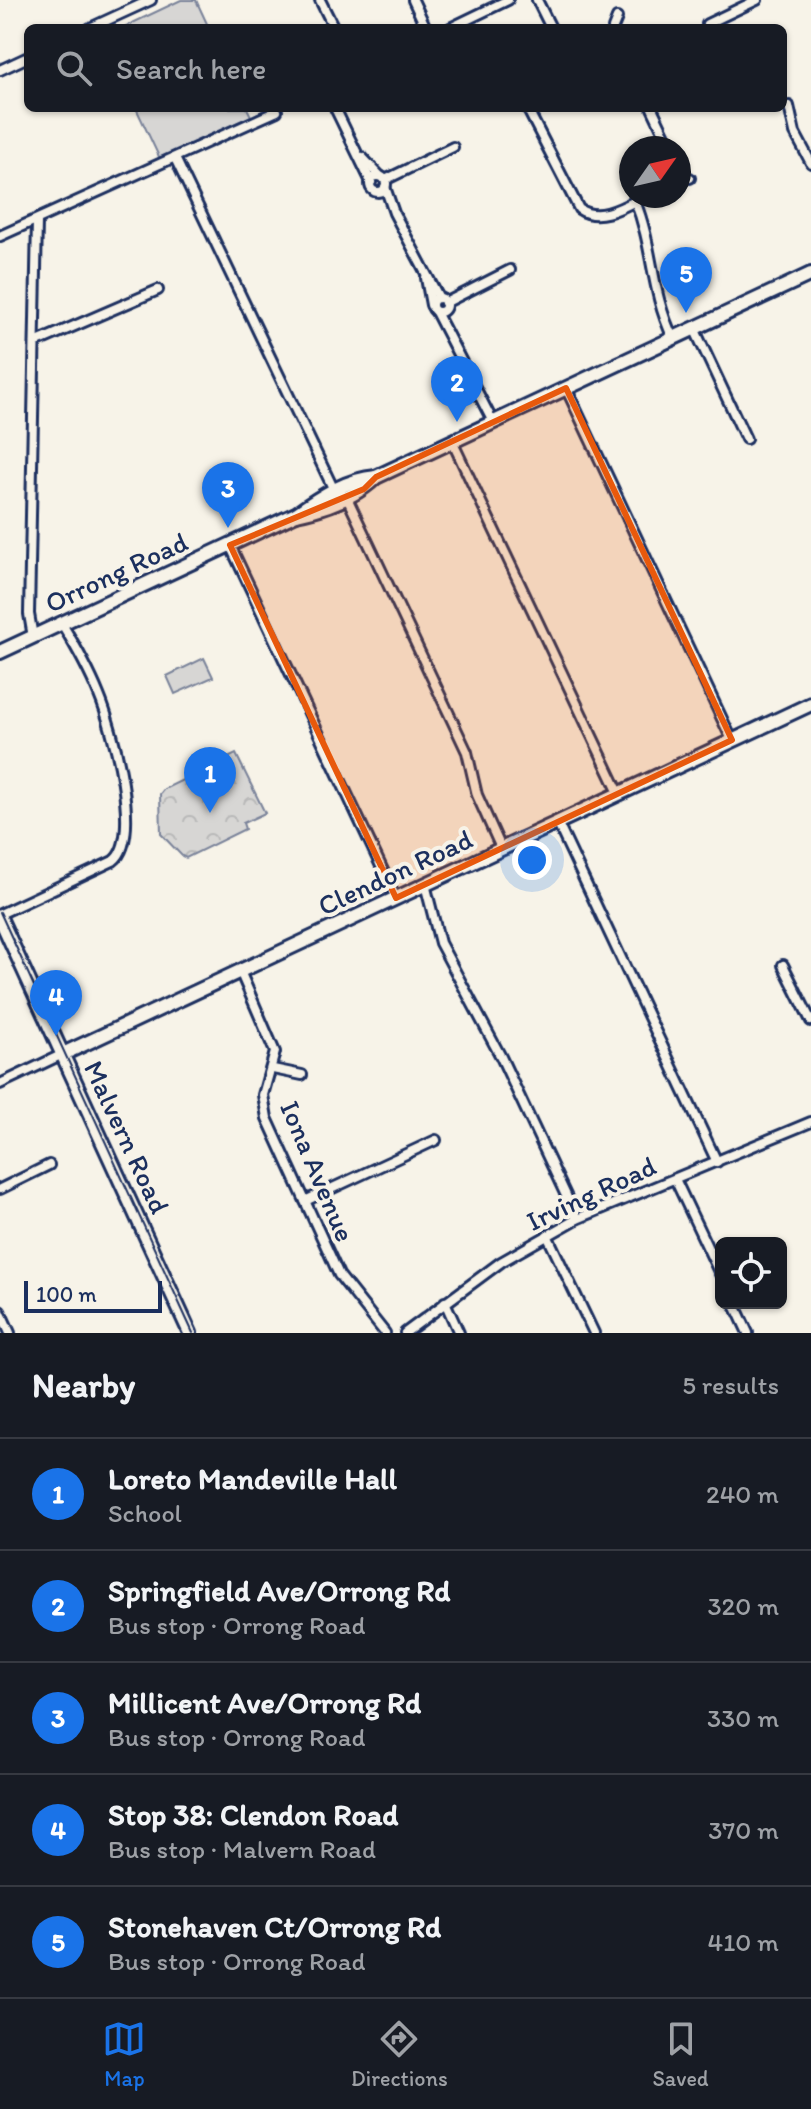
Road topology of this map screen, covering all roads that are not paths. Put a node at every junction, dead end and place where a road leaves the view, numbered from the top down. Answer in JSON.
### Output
{"nodes":[{"id":1,"x":151,"y":0,"type":"edge"},
{"id":2,"x":320,"y":0,"type":"edge"},
{"id":3,"x":413,"y":0,"type":"edge"},
{"id":4,"x":508,"y":0,"type":"edge"},
{"id":5,"x":537,"y":0,"type":"edge"},
{"id":6,"x":757,"y":0,"type":"edge"},
{"id":7,"x":617,"y":18,"type":"dead end"},
{"id":8,"x":99,"y":24,"type":"edge"},
{"id":9,"x":332,"y":24,"type":"edge"},
{"id":10,"x":424,"y":24,"type":"edge"},
{"id":11,"x":458,"y":24,"type":"edge"},
{"id":12,"x":549,"y":24,"type":"edge"},
{"id":13,"x":615,"y":24,"type":"edge"},
{"id":14,"x":707,"y":24,"type":"dead end"},
{"id":15,"x":24,"y":59,"type":"edge"},
{"id":16,"x":0,"y":70,"type":"edge"},
{"id":17,"x":789,"y":106,"type":"dead end"},
{"id":18,"x":275,"y":112,"type":"edge"},
{"id":19,"x":340,"y":112,"type":"edge"},
{"id":20,"x":529,"y":112,"type":"edge"},
{"id":21,"x":654,"y":112,"type":"edge"},
{"id":22,"x":665,"y":136,"type":"edge"},
{"id":23,"x":453,"y":147,"type":"dead end"},
{"id":24,"x":361,"y":156,"type":"junction"},
{"id":25,"x":175,"y":158,"type":"junction"},
{"id":26,"x":811,"y":163,"type":"edge"},
{"id":27,"x":384,"y":181,"type":"junction"},
{"id":28,"x":372,"y":186,"type":"junction"},
{"id":29,"x":619,"y":208,"type":"edge"},
{"id":30,"x":638,"y":208,"type":"edge"},
{"id":31,"x":394,"y":213,"type":"junction"},
{"id":32,"x":586,"y":214,"type":"junction"},
{"id":33,"x":37,"y":221,"type":"junction"},
{"id":34,"x":582,"y":227,"type":"dead end"},
{"id":35,"x":0,"y":236,"type":"edge"},
{"id":36,"x":510,"y":270,"type":"dead end"},
{"id":37,"x":811,"y":274,"type":"edge"},
{"id":38,"x":158,"y":290,"type":"dead end"},
{"id":39,"x":439,"y":305,"type":"junction"},
{"id":40,"x":694,"y":328,"type":"junction"},
{"id":41,"x":673,"y":338,"type":"junction"},
{"id":42,"x":35,"y":343,"type":"junction"},
{"id":43,"x":566,"y":388,"type":"junction"},
{"id":44,"x":493,"y":422,"type":"junction"},
{"id":45,"x":746,"y":439,"type":"dead end"},
{"id":46,"x":452,"y":441,"type":"junction"},
{"id":47,"x":340,"y":494,"type":"junction"},
{"id":48,"x":230,"y":545,"type":"junction"},
{"id":49,"x":62,"y":624,"type":"junction"},
{"id":50,"x":33,"y":637,"type":"junction"},
{"id":51,"x":0,"y":652,"type":"edge"},
{"id":52,"x":811,"y":704,"type":"edge"},
{"id":53,"x":732,"y":740,"type":"junction"},
{"id":54,"x":619,"y":793,"type":"junction"},
{"id":55,"x":557,"y":822,"type":"junction"},
{"id":56,"x":501,"y":848,"type":"junction"},
{"id":57,"x":425,"y":884,"type":"junction"},
{"id":58,"x":396,"y":898,"type":"junction"},
{"id":59,"x":0,"y":916,"type":"edge"},
{"id":60,"x":783,"y":965,"type":"dead end"},
{"id":61,"x":240,"y":971,"type":"junction"},
{"id":62,"x":811,"y":1021,"type":"edge"},
{"id":63,"x":63,"y":1054,"type":"junction"},
{"id":64,"x":273,"y":1069,"type":"junction"},
{"id":65,"x":302,"y":1075,"type":"dead end"},
{"id":66,"x":0,"y":1084,"type":"edge"},
{"id":67,"x":811,"y":1122,"type":"edge"},
{"id":68,"x":436,"y":1140,"type":"dead end"},
{"id":69,"x":717,"y":1162,"type":"junction"},
{"id":70,"x":49,"y":1165,"type":"dead end"},
{"id":71,"x":675,"y":1179,"type":"junction"},
{"id":72,"x":0,"y":1189,"type":"edge"},
{"id":73,"x":305,"y":1201,"type":"junction"},
{"id":74,"x":577,"y":1219,"type":"junction"},
{"id":75,"x":547,"y":1235,"type":"junction"},
{"id":76,"x":715,"y":1263,"type":"edge"},
{"id":77,"x":445,"y":1302,"type":"junction"},
{"id":78,"x":737,"y":1309,"type":"edge"},
{"id":79,"x":0,"y":1311,"type":"edge"},
{"id":80,"x":10,"y":1333,"type":"edge"},
{"id":81,"x":190,"y":1333,"type":"edge"},
{"id":82,"x":385,"y":1333,"type":"edge"},
{"id":83,"x":405,"y":1333,"type":"edge"},
{"id":84,"x":459,"y":1333,"type":"edge"},
{"id":85,"x":594,"y":1333,"type":"edge"},
{"id":86,"x":748,"y":1333,"type":"edge"}],
"edges":[{"from":1,"to":8,"type":"street"},
{"from":2,"to":9,"type":"street"},
{"from":3,"to":10,"type":"street"},
{"from":4,"to":11,"type":"street"},
{"from":5,"to":12,"type":"street"},
{"from":6,"to":14,"type":"street"},
{"from":7,"to":13,"type":"street"},
{"from":15,"to":16,"type":"street"},
{"from":17,"to":26,"type":"street"},
{"from":18,"to":25,"type":"street"},
{"from":19,"to":24,"type":"street"},
{"from":20,"to":32,"type":"street"},
{"from":21,"to":22,"type":"street"},
{"from":23,"to":27,"type":"street"},
{"from":24,"to":27,"type":"street"},
{"from":24,"to":28,"type":"street"},
{"from":25,"to":33,"type":"street"},
{"from":25,"to":47,"type":"street"},
{"from":27,"to":28,"type":"street"},
{"from":27,"to":28,"type":"street"},
{"from":27,"to":31,"type":"street"},
{"from":28,"to":31,"type":"street"},
{"from":29,"to":32,"type":"street"},
{"from":30,"to":41,"type":"street"},
{"from":31,"to":39,"type":"street"},
{"from":32,"to":34,"type":"street"},
{"from":33,"to":35,"type":"street"},
{"from":33,"to":42,"type":"street"},
{"from":36,"to":39,"type":"street"},
{"from":37,"to":40,"type":"main road","name":"Orrong Road"},
{"from":38,"to":42,"type":"street"},
{"from":39,"to":44,"type":"street"},
{"from":40,"to":41,"type":"main road","name":"Orrong Road"},
{"from":40,"to":45,"type":"street"},
{"from":41,"to":43,"type":"main road","name":"Orrong Road"},
{"from":42,"to":50,"type":"street"},
{"from":43,"to":44,"type":"main road","name":"Orrong Road"},
{"from":43,"to":53,"type":"street"},
{"from":44,"to":46,"type":"main road","name":"Orrong Road"},
{"from":46,"to":47,"type":"main road","name":"Orrong Road"},
{"from":46,"to":54,"type":"street"},
{"from":47,"to":48,"type":"main road","name":"Orrong Road"},
{"from":47,"to":56,"type":"street"},
{"from":48,"to":49,"type":"main road","name":"Orrong Road"},
{"from":48,"to":58,"type":"street"},
{"from":49,"to":50,"type":"main road","name":"Orrong Road"},
{"from":49,"to":59,"type":"street"},
{"from":50,"to":51,"type":"main road","name":"Orrong Road"},
{"from":52,"to":53,"type":"main road","name":"Clendon Road"},
{"from":53,"to":54,"type":"main road","name":"Clendon Road"},
{"from":54,"to":55,"type":"main road","name":"Clendon Road"},
{"from":55,"to":56,"type":"main road","name":"Clendon Road"},
{"from":55,"to":69,"type":"street"},
{"from":56,"to":57,"type":"main road","name":"Clendon Road"},
{"from":57,"to":58,"type":"main road","name":"Clendon Road"},
{"from":57,"to":74,"type":"street"},
{"from":58,"to":61,"type":"main road","name":"Clendon Road"},
{"from":59,"to":63,"type":"main road","name":"Malvern Road"},
{"from":60,"to":62,"type":"street"},
{"from":61,"to":63,"type":"main road","name":"Clendon Road"},
{"from":61,"to":64,"type":"street","name":"Iona Avenue"},
{"from":63,"to":66,"type":"street","name":"Clendon Road"},
{"from":63,"to":81,"type":"main road","name":"Malvern Road"},
{"from":64,"to":65,"type":"street"},
{"from":64,"to":73,"type":"street","name":"Iona Avenue"},
{"from":67,"to":69,"type":"street","name":"Irving Road"},
{"from":68,"to":73,"type":"street"},
{"from":69,"to":71,"type":"street","name":"Irving Road"},
{"from":70,"to":72,"type":"street"},
{"from":71,"to":74,"type":"street","name":"Irving Road"},
{"from":71,"to":76,"type":"street"},
{"from":73,"to":82,"type":"street","name":"Iona Avenue"},
{"from":74,"to":75,"type":"street","name":"Irving Road"},
{"from":75,"to":77,"type":"street","name":"Irving Road"},
{"from":75,"to":85,"type":"street"},
{"from":77,"to":83,"type":"street","name":"Irving Road"},
{"from":77,"to":84,"type":"street"},
{"from":78,"to":86,"type":"street"},
{"from":79,"to":80,"type":"street"}]}
